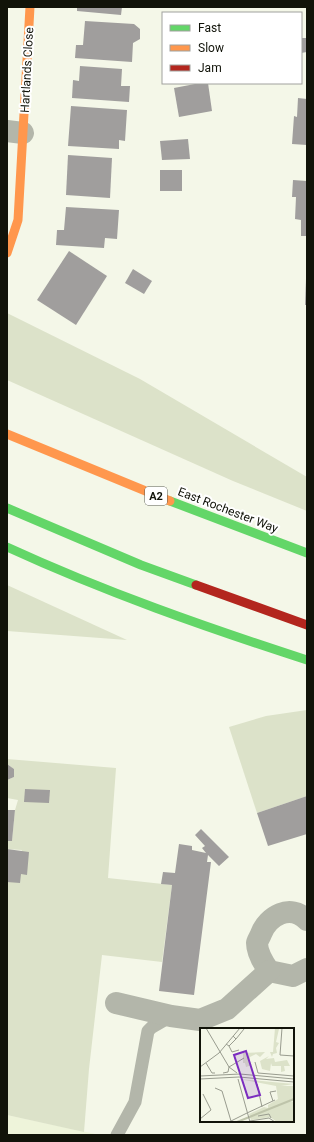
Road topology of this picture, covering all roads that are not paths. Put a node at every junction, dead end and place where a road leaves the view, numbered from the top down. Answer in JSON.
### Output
{"nodes":[{"id":1,"x":30,"y":7,"type":"edge"},
{"id":2,"x":15,"y":132,"type":"edge"},
{"id":3,"x":7,"y":253,"type":"edge"},
{"id":4,"x":7,"y":434,"type":"edge"},
{"id":5,"x":7,"y":508,"type":"edge"},
{"id":6,"x":7,"y":547,"type":"edge"},
{"id":7,"x":307,"y":553,"type":"edge"},
{"id":8,"x":307,"y":625,"type":"edge"},
{"id":9,"x":307,"y":660,"type":"edge"},
{"id":10,"x":307,"y":920,"type":"edge"},
{"id":11,"x":307,"y":969,"type":"edge"},
{"id":12,"x":269,"y":971,"type":"junction"},
{"id":13,"x":116,"y":1003,"type":"dead end"},
{"id":14,"x":171,"y":1016,"type":"junction"},
{"id":15,"x":118,"y":1135,"type":"edge"}],
"edges":[{"from":1,"to":2,"type":"main road","name":"Hartlands Close"},
{"from":2,"to":3,"type":"main road","name":"Hartlands Close"},
{"from":4,"to":7,"type":"main road","name":"East Rochester Way","number":"A2"},
{"from":5,"to":8,"type":"main road"},
{"from":6,"to":9,"type":"main road"},
{"from":10,"to":12,"type":"street"},
{"from":11,"to":12,"type":"street"},
{"from":12,"to":14,"type":"street"},
{"from":13,"to":14,"type":"street"},
{"from":14,"to":15,"type":"lane"}]}
